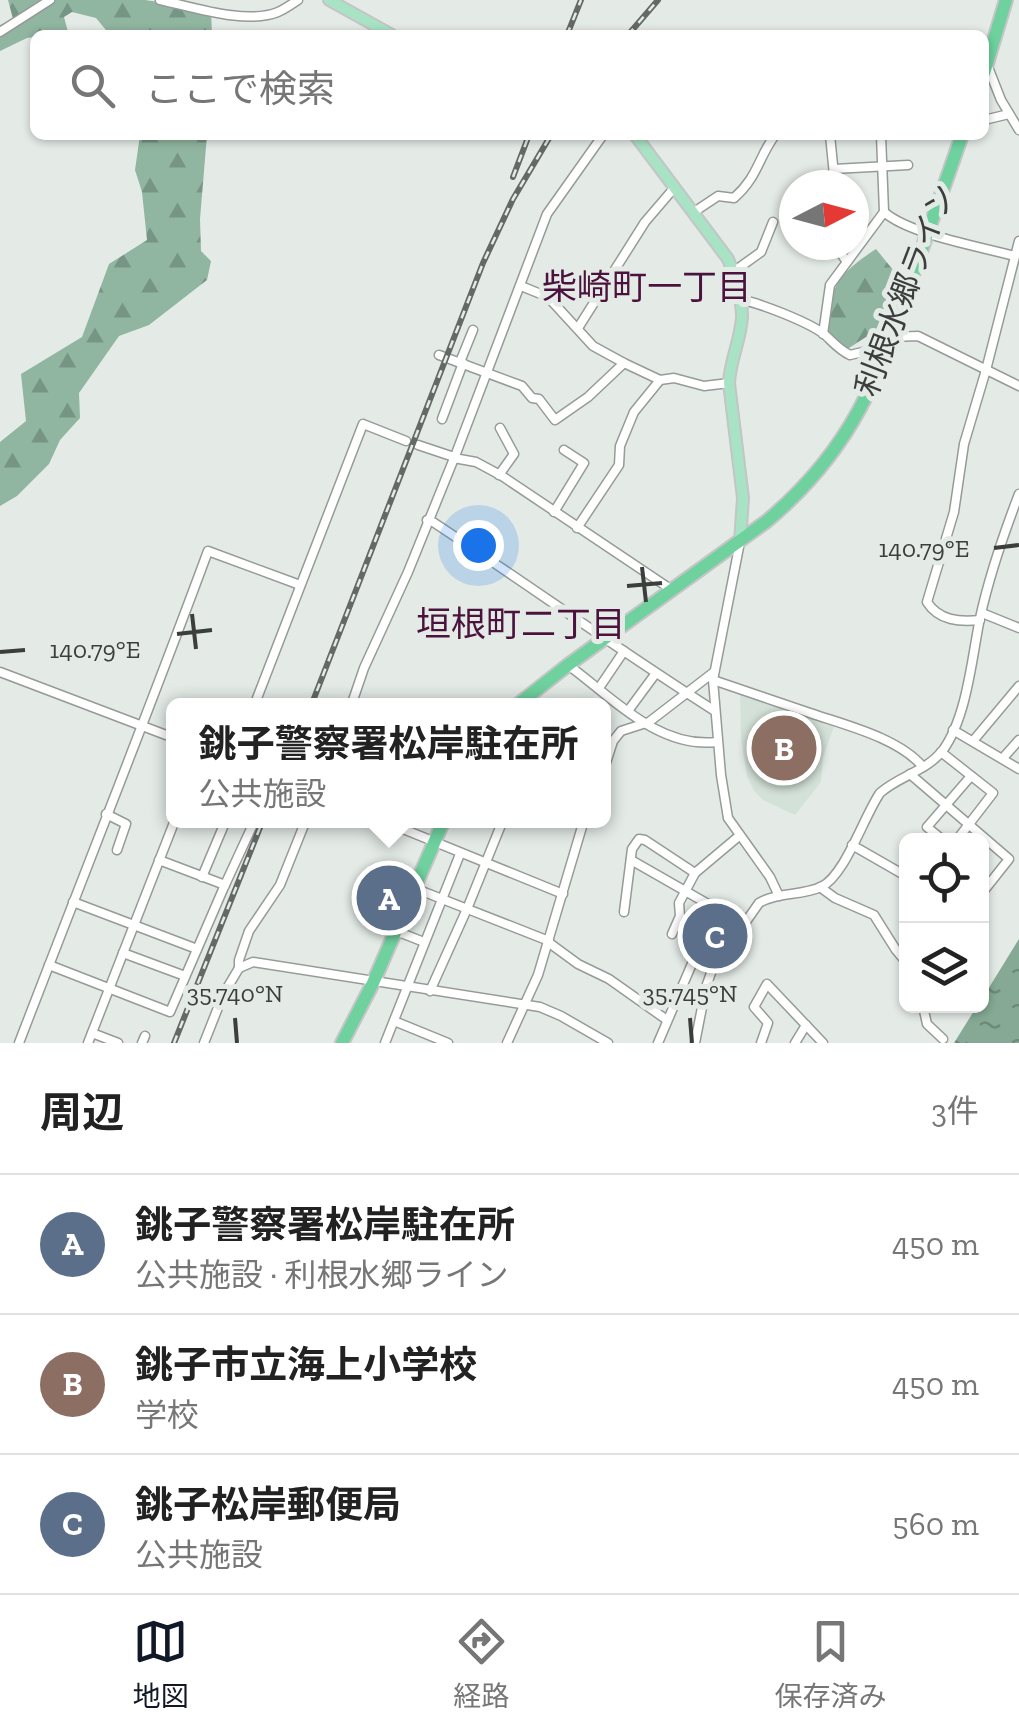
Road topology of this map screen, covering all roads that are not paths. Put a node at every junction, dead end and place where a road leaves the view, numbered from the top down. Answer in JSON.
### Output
{"nodes":[{"id":1,"x":50,"y":0,"type":"edge"},
{"id":2,"x":160,"y":0,"type":"edge"},
{"id":3,"x":298,"y":0,"type":"edge"},
{"id":4,"x":329,"y":0,"type":"edge"},
{"id":5,"x":1006,"y":0,"type":"edge"},
{"id":6,"x":383,"y":30,"type":"edge"},
{"id":7,"x":0,"y":32,"type":"edge"},
{"id":8,"x":989,"y":56,"type":"edge"},
{"id":9,"x":989,"y":76,"type":"edge"},
{"id":10,"x":1009,"y":114,"type":"junction"},
{"id":11,"x":989,"y":119,"type":"edge"},
{"id":12,"x":1019,"y":130,"type":"edge"},
{"id":13,"x":599,"y":140,"type":"edge"},
{"id":14,"x":639,"y":140,"type":"edge"},
{"id":15,"x":772,"y":140,"type":"edge"},
{"id":16,"x":831,"y":140,"type":"edge"},
{"id":17,"x":881,"y":140,"type":"edge"},
{"id":18,"x":960,"y":140,"type":"edge"},
{"id":19,"x":908,"y":165,"type":"dead end"},
{"id":20,"x":882,"y":166,"type":"junction"},
{"id":21,"x":834,"y":169,"type":"joint"},
{"id":22,"x":675,"y":187,"type":"junction"},
{"id":23,"x":694,"y":212,"type":"junction"},
{"id":24,"x":884,"y":212,"type":"junction"},
{"id":25,"x":772,"y":222,"type":"dead end"},
{"id":26,"x":928,"y":232,"type":"junction"},
{"id":27,"x":1019,"y":241,"type":"edge"},
{"id":28,"x":1015,"y":256,"type":"junction"},
{"id":29,"x":847,"y":262,"type":"joint"},
{"id":30,"x":733,"y":272,"type":"junction"},
{"id":31,"x":521,"y":286,"type":"junction"},
{"id":32,"x":740,"y":299,"type":"junction"},
{"id":33,"x":578,"y":328,"type":"junction"},
{"id":34,"x":473,"y":330,"type":"dead end"},
{"id":35,"x":823,"y":334,"type":"junction"},
{"id":36,"x":890,"y":341,"type":"junction"},
{"id":37,"x":439,"y":355,"type":"dead end"},
{"id":38,"x":461,"y":363,"type":"junction"},
{"id":39,"x":624,"y":363,"type":"junction"},
{"id":40,"x":986,"y":370,"type":"junction"},
{"id":41,"x":488,"y":373,"type":"junction"},
{"id":42,"x":660,"y":380,"type":"junction"},
{"id":43,"x":730,"y":383,"type":"junction"},
{"id":44,"x":1019,"y":386,"type":"edge"},
{"id":45,"x":442,"y":419,"type":"dead end"},
{"id":46,"x":500,"y":428,"type":"dead end"},
{"id":47,"x":406,"y":440,"type":"dead end"},
{"id":48,"x":418,"y":445,"type":"dead end"},
{"id":49,"x":564,"y":450,"type":"dead end"},
{"id":50,"x":454,"y":457,"type":"junction"},
{"id":51,"x":499,"y":474,"type":"junction"},
{"id":52,"x":1019,"y":494,"type":"edge"},
{"id":53,"x":554,"y":512,"type":"junction"},
{"id":54,"x":428,"y":520,"type":"junction"},
{"id":55,"x":576,"y":528,"type":"junction"},
{"id":56,"x":740,"y":542,"type":"junction"},
{"id":57,"x":300,"y":585,"type":"junction"},
{"id":58,"x":672,"y":590,"type":"junction"},
{"id":59,"x":981,"y":617,"type":"junction"},
{"id":60,"x":1019,"y":628,"type":"edge"},
{"id":61,"x":605,"y":639,"type":"junction"},
{"id":62,"x":624,"y":652,"type":"junction"},
{"id":63,"x":568,"y":665,"type":"junction"},
{"id":64,"x":0,"y":672,"type":"edge"},
{"id":65,"x":656,"y":673,"type":"junction"},
{"id":66,"x":713,"y":676,"type":"junction"},
{"id":67,"x":1019,"y":686,"type":"edge"},
{"id":68,"x":598,"y":688,"type":"junction"},
{"id":69,"x":685,"y":692,"type":"junction"},
{"id":70,"x":257,"y":698,"type":"edge"},
{"id":71,"x":354,"y":698,"type":"edge"},
{"id":72,"x":531,"y":698,"type":"edge"},
{"id":73,"x":628,"y":710,"type":"junction"},
{"id":74,"x":715,"y":710,"type":"junction"},
{"id":75,"x":646,"y":724,"type":"junction"},
{"id":76,"x":143,"y":726,"type":"junction"},
{"id":77,"x":953,"y":730,"type":"junction"},
{"id":78,"x":166,"y":735,"type":"edge"},
{"id":79,"x":611,"y":740,"type":"edge"},
{"id":80,"x":1019,"y":740,"type":"edge"},
{"id":81,"x":973,"y":741,"type":"junction"},
{"id":82,"x":718,"y":742,"type":"junction"},
{"id":83,"x":941,"y":752,"type":"junction"},
{"id":84,"x":1004,"y":758,"type":"junction"},
{"id":85,"x":923,"y":767,"type":"junction"},
{"id":86,"x":1019,"y":769,"type":"edge"},
{"id":87,"x":910,"y":774,"type":"junction"},
{"id":88,"x":971,"y":776,"type":"junction"},
{"id":89,"x":946,"y":804,"type":"junction"},
{"id":90,"x":106,"y":814,"type":"junction"},
{"id":91,"x":968,"y":824,"type":"junction"},
{"id":92,"x":172,"y":828,"type":"edge"},
{"id":93,"x":223,"y":828,"type":"edge"},
{"id":94,"x":252,"y":828,"type":"edge"},
{"id":95,"x":303,"y":828,"type":"edge"},
{"id":96,"x":400,"y":828,"type":"edge"},
{"id":97,"x":440,"y":828,"type":"edge"},
{"id":98,"x":499,"y":828,"type":"edge"},
{"id":99,"x":582,"y":828,"type":"edge"},
{"id":100,"x":934,"y":833,"type":"edge"},
{"id":101,"x":961,"y":833,"type":"edge"},
{"id":102,"x":979,"y":833,"type":"edge"},
{"id":103,"x":739,"y":836,"type":"junction"},
{"id":104,"x":434,"y":842,"type":"junction"},
{"id":105,"x":989,"y":842,"type":"edge"},
{"id":106,"x":852,"y":845,"type":"junction"},
{"id":107,"x":116,"y":850,"type":"dead end"},
{"id":108,"x":460,"y":854,"type":"junction"},
{"id":109,"x":160,"y":860,"type":"junction"},
{"id":110,"x":631,"y":860,"type":"junction"},
{"id":111,"x":486,"y":864,"type":"junction"},
{"id":112,"x":899,"y":872,"type":"edge"},
{"id":113,"x":694,"y":873,"type":"junction"},
{"id":114,"x":202,"y":876,"type":"junction"},
{"id":115,"x":989,"y":884,"type":"edge"},
{"id":116,"x":224,"y":885,"type":"junction"},
{"id":117,"x":820,"y":887,"type":"junction"},
{"id":118,"x":414,"y":888,"type":"junction"},
{"id":119,"x":685,"y":891,"type":"junction"},
{"id":120,"x":563,"y":894,"type":"junction"},
{"id":121,"x":779,"y":896,"type":"junction"},
{"id":122,"x":441,"y":899,"type":"junction"},
{"id":123,"x":73,"y":902,"type":"junction"},
{"id":124,"x":715,"y":908,"type":"dead end"},
{"id":125,"x":468,"y":910,"type":"junction"},
{"id":126,"x":624,"y":912,"type":"dead end"},
{"id":127,"x":134,"y":925,"type":"junction"},
{"id":128,"x":396,"y":931,"type":"junction"},
{"id":129,"x":672,"y":934,"type":"dead end"},
{"id":130,"x":424,"y":942,"type":"junction"},
{"id":131,"x":548,"y":942,"type":"junction"},
{"id":132,"x":197,"y":949,"type":"junction"},
{"id":133,"x":123,"y":953,"type":"junction"},
{"id":134,"x":899,"y":954,"type":"edge"},
{"id":135,"x":49,"y":965,"type":"junction"},
{"id":136,"x":239,"y":968,"type":"junction"},
{"id":137,"x":712,"y":970,"type":"junction"},
{"id":138,"x":186,"y":976,"type":"junction"},
{"id":139,"x":372,"y":983,"type":"junction"},
{"id":140,"x":110,"y":988,"type":"junction"},
{"id":141,"x":406,"y":988,"type":"junction"},
{"id":142,"x":430,"y":992,"type":"junction"},
{"id":143,"x":526,"y":1005,"type":"junction"},
{"id":144,"x":925,"y":1013,"type":"edge"},
{"id":145,"x":667,"y":1020,"type":"junction"},
{"id":146,"x":394,"y":1021,"type":"junction"},
{"id":147,"x":806,"y":1026,"type":"junction"},
{"id":148,"x":90,"y":1038,"type":"edge"},
{"id":149,"x":943,"y":1039,"type":"dead end"},
{"id":150,"x":19,"y":1043,"type":"edge"},
{"id":151,"x":118,"y":1043,"type":"edge"},
{"id":152,"x":204,"y":1043,"type":"edge"},
{"id":153,"x":342,"y":1043,"type":"edge"},
{"id":154,"x":385,"y":1043,"type":"edge"},
{"id":155,"x":448,"y":1043,"type":"edge"},
{"id":156,"x":507,"y":1043,"type":"edge"},
{"id":157,"x":608,"y":1043,"type":"edge"},
{"id":158,"x":658,"y":1043,"type":"edge"},
{"id":159,"x":694,"y":1043,"type":"edge"},
{"id":160,"x":760,"y":1043,"type":"edge"},
{"id":161,"x":795,"y":1043,"type":"edge"},
{"id":162,"x":823,"y":1043,"type":"edge"}],
"edges":[{"from":1,"to":7,"type":"street"},
{"from":2,"to":3,"type":"street"},
{"from":4,"to":6,"type":"main road"},
{"from":5,"to":8,"type":"highway"},
{"from":9,"to":10,"type":"street"},
{"from":10,"to":11,"type":"street"},
{"from":10,"to":12,"type":"street"},
{"from":13,"to":31,"type":"street"},
{"from":14,"to":22,"type":"main road"},
{"from":15,"to":23,"type":"street"},
{"from":16,"to":21,"type":"street"},
{"from":17,"to":20,"type":"street"},
{"from":18,"to":26,"type":"highway","name":"利根水郷ライン"},
{"from":19,"to":20,"type":"street"},
{"from":20,"to":21,"type":"street"},
{"from":20,"to":24,"type":"street"},
{"from":22,"to":23,"type":"main road"},
{"from":22,"to":33,"type":"street"},
{"from":23,"to":30,"type":"main road"},
{"from":24,"to":26,"type":"street"},
{"from":24,"to":29,"type":"street"},
{"from":25,"to":30,"type":"street"},
{"from":26,"to":28,"type":"street"},
{"from":26,"to":36,"type":"highway","name":"利根水郷ライン"},
{"from":27,"to":28,"type":"street"},
{"from":28,"to":40,"type":"street"},
{"from":29,"to":35,"type":"street"},
{"from":30,"to":32,"type":"main road"},
{"from":31,"to":33,"type":"street"},
{"from":31,"to":41,"type":"street"},
{"from":32,"to":35,"type":"street"},
{"from":32,"to":43,"type":"main road"},
{"from":33,"to":39,"type":"street"},
{"from":34,"to":38,"type":"street"},
{"from":35,"to":36,"type":"street"},
{"from":36,"to":40,"type":"street"},
{"from":36,"to":56,"type":"highway","name":"利根水郷ライン"},
{"from":37,"to":38,"type":"street"},
{"from":38,"to":41,"type":"street"},
{"from":38,"to":45,"type":"street"},
{"from":39,"to":41,"type":"street"},
{"from":39,"to":42,"type":"street"},
{"from":40,"to":44,"type":"street"},
{"from":40,"to":59,"type":"street"},
{"from":41,"to":50,"type":"street"},
{"from":42,"to":43,"type":"street"},
{"from":42,"to":55,"type":"street"},
{"from":43,"to":56,"type":"main road"},
{"from":46,"to":51,"type":"street"},
{"from":47,"to":57,"type":"street"},
{"from":48,"to":50,"type":"street"},
{"from":49,"to":53,"type":"street"},
{"from":50,"to":51,"type":"street"},
{"from":50,"to":54,"type":"street"},
{"from":51,"to":53,"type":"street"},
{"from":52,"to":59,"type":"street"},
{"from":53,"to":55,"type":"street"},
{"from":54,"to":61,"type":"street"},
{"from":54,"to":71,"type":"street"},
{"from":55,"to":58,"type":"street"},
{"from":56,"to":58,"type":"highway","name":"利根水郷ライン"},
{"from":56,"to":66,"type":"street"},
{"from":57,"to":70,"type":"street"},
{"from":57,"to":76,"type":"street"},
{"from":58,"to":61,"type":"highway","name":"利根水郷ライン"},
{"from":59,"to":60,"type":"street"},
{"from":59,"to":77,"type":"street"},
{"from":61,"to":62,"type":"street"},
{"from":61,"to":63,"type":"highway","name":"利根水郷ライン"},
{"from":62,"to":65,"type":"street"},
{"from":62,"to":68,"type":"street"},
{"from":63,"to":68,"type":"street"},
{"from":63,"to":72,"type":"highway","name":"利根水郷ライン"},
{"from":64,"to":76,"type":"street"},
{"from":65,"to":69,"type":"street"},
{"from":65,"to":73,"type":"street"},
{"from":66,"to":69,"type":"street"},
{"from":66,"to":74,"type":"street"},
{"from":66,"to":85,"type":"street"},
{"from":67,"to":81,"type":"street"},
{"from":68,"to":73,"type":"street"},
{"from":69,"to":74,"type":"street"},
{"from":69,"to":75,"type":"street"},
{"from":73,"to":75,"type":"street"},
{"from":74,"to":82,"type":"street"},
{"from":75,"to":79,"type":"street"},
{"from":75,"to":82,"type":"street"},
{"from":76,"to":78,"type":"street"},
{"from":76,"to":90,"type":"street"},
{"from":77,"to":81,"type":"street"},
{"from":77,"to":83,"type":"street"},
{"from":80,"to":84,"type":"street"},
{"from":81,"to":84,"type":"street"},
{"from":82,"to":103,"type":"street"},
{"from":83,"to":85,"type":"street"},
{"from":83,"to":88,"type":"street"},
{"from":84,"to":86,"type":"street"},
{"from":85,"to":87,"type":"street"},
{"from":87,"to":89,"type":"street"},
{"from":87,"to":106,"type":"street"},
{"from":88,"to":89,"type":"street"},
{"from":88,"to":91,"type":"street"},
{"from":89,"to":91,"type":"street"},
{"from":89,"to":100,"type":"street"},
{"from":90,"to":107,"type":"street"},
{"from":90,"to":123,"type":"street"},
{"from":91,"to":101,"type":"street"},
{"from":91,"to":102,"type":"street"},
{"from":92,"to":109,"type":"street"},
{"from":93,"to":114,"type":"street"},
{"from":94,"to":116,"type":"street"},
{"from":95,"to":136,"type":"street"},
{"from":96,"to":104,"type":"street"},
{"from":97,"to":104,"type":"highway"},
{"from":98,"to":111,"type":"street"},
{"from":99,"to":120,"type":"street"},
{"from":103,"to":113,"type":"street"},
{"from":103,"to":121,"type":"street"},
{"from":104,"to":108,"type":"street"},
{"from":104,"to":118,"type":"highway"},
{"from":105,"to":115,"type":"street"},
{"from":106,"to":112,"type":"street"},
{"from":106,"to":117,"type":"street"},
{"from":108,"to":111,"type":"street"},
{"from":108,"to":122,"type":"street"},
{"from":109,"to":114,"type":"street"},
{"from":109,"to":127,"type":"street"},
{"from":110,"to":113,"type":"street"},
{"from":110,"to":119,"type":"street"},
{"from":110,"to":126,"type":"street"},
{"from":111,"to":120,"type":"street"},
{"from":111,"to":125,"type":"street"},
{"from":113,"to":119,"type":"street"},
{"from":114,"to":116,"type":"street"},
{"from":116,"to":132,"type":"street"},
{"from":117,"to":121,"type":"street"},
{"from":117,"to":134,"type":"street"},
{"from":118,"to":122,"type":"street"},
{"from":118,"to":128,"type":"highway"},
{"from":119,"to":124,"type":"street"},
{"from":119,"to":129,"type":"street"},
{"from":120,"to":131,"type":"street"},
{"from":121,"to":137,"type":"street"},
{"from":122,"to":125,"type":"street"},
{"from":122,"to":130,"type":"street"},
{"from":123,"to":127,"type":"street"},
{"from":123,"to":135,"type":"street"},
{"from":125,"to":131,"type":"street"},
{"from":125,"to":142,"type":"street"},
{"from":127,"to":132,"type":"street"},
{"from":127,"to":133,"type":"street"},
{"from":128,"to":130,"type":"street"},
{"from":128,"to":139,"type":"highway"},
{"from":130,"to":141,"type":"street"},
{"from":131,"to":143,"type":"street"},
{"from":131,"to":145,"type":"street"},
{"from":132,"to":138,"type":"street"},
{"from":133,"to":138,"type":"street"},
{"from":133,"to":140,"type":"street"},
{"from":135,"to":140,"type":"street"},
{"from":135,"to":150,"type":"street"},
{"from":136,"to":139,"type":"street"},
{"from":136,"to":152,"type":"street"},
{"from":137,"to":145,"type":"street"},
{"from":137,"to":159,"type":"street"},
{"from":138,"to":140,"type":"street"},
{"from":139,"to":141,"type":"street"},
{"from":139,"to":153,"type":"highway"},
{"from":140,"to":148,"type":"street"},
{"from":141,"to":142,"type":"street"},
{"from":141,"to":146,"type":"street"},
{"from":142,"to":143,"type":"street"},
{"from":143,"to":156,"type":"street"},
{"from":143,"to":157,"type":"street"},
{"from":144,"to":149,"type":"street"},
{"from":145,"to":158,"type":"street"},
{"from":146,"to":154,"type":"street"},
{"from":146,"to":155,"type":"street"},
{"from":147,"to":160,"type":"street"},
{"from":147,"to":161,"type":"street"},
{"from":147,"to":162,"type":"street"},
{"from":148,"to":151,"type":"street"}]}
